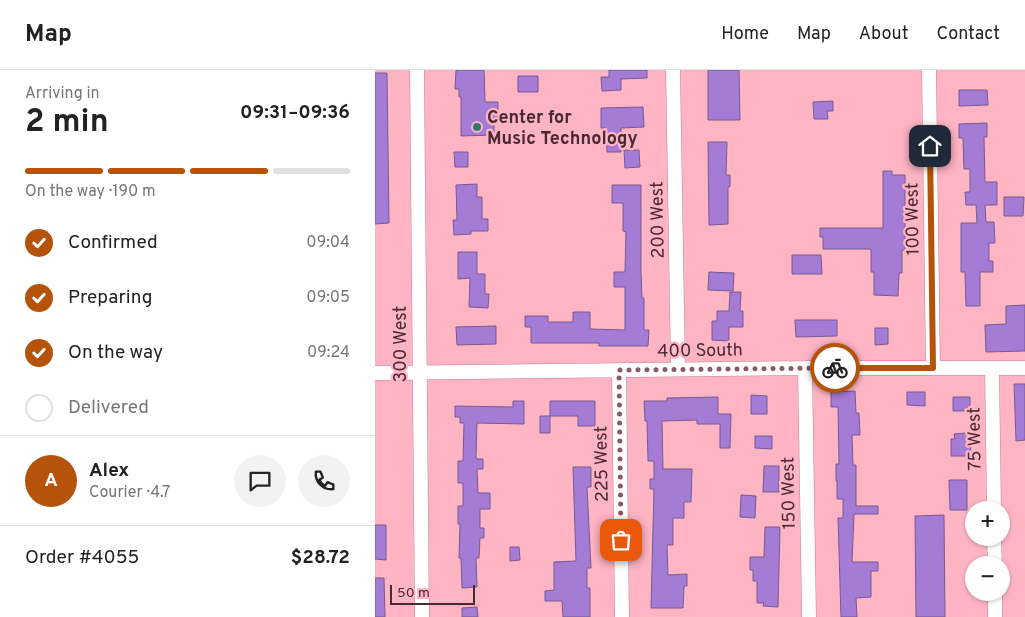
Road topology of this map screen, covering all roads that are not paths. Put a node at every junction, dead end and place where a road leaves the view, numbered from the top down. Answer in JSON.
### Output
{"nodes":[{"id":1,"x":417,"y":70,"type":"edge"},
{"id":2,"x":673,"y":70,"type":"edge"},
{"id":3,"x":929,"y":70,"type":"edge"},
{"id":4,"x":805,"y":368,"type":"junction"},
{"id":5,"x":933,"y":368,"type":"junction"},
{"id":6,"x":993,"y":368,"type":"junction"},
{"id":7,"x":1025,"y":368,"type":"edge"},
{"id":8,"x":678,"y":369,"type":"junction"},
{"id":9,"x":619,"y":370,"type":"junction"},
{"id":10,"x":419,"y":372,"type":"junction"},
{"id":11,"x":375,"y":373,"type":"edge"},
{"id":12,"x":994,"y":501,"type":"edge"},
{"id":13,"x":995,"y":601,"type":"edge"},
{"id":14,"x":422,"y":617,"type":"edge"},
{"id":15,"x":622,"y":617,"type":"edge"},
{"id":16,"x":809,"y":617,"type":"edge"},
{"id":17,"x":995,"y":617,"type":"edge"}],
"edges":[{"from":1,"to":10,"type":"street","name":"300 West"},
{"from":2,"to":8,"type":"street","name":"200 West"},
{"from":3,"to":5,"type":"street","name":"100 West"},
{"from":4,"to":5,"type":"street","name":"400 South"},
{"from":4,"to":8,"type":"street","name":"400 South"},
{"from":4,"to":16,"type":"street","name":"150 West"},
{"from":5,"to":6,"type":"street","name":"400 South"},
{"from":6,"to":7,"type":"street","name":"400 South"},
{"from":6,"to":12,"type":"street","name":"75 West"},
{"from":8,"to":9,"type":"street","name":"400 South"},
{"from":9,"to":10,"type":"street","name":"400 South"},
{"from":9,"to":15,"type":"street","name":"225 West"},
{"from":10,"to":11,"type":"street","name":"400 South"},
{"from":10,"to":14,"type":"street","name":"300 West"},
{"from":13,"to":17,"type":"street"}]}
